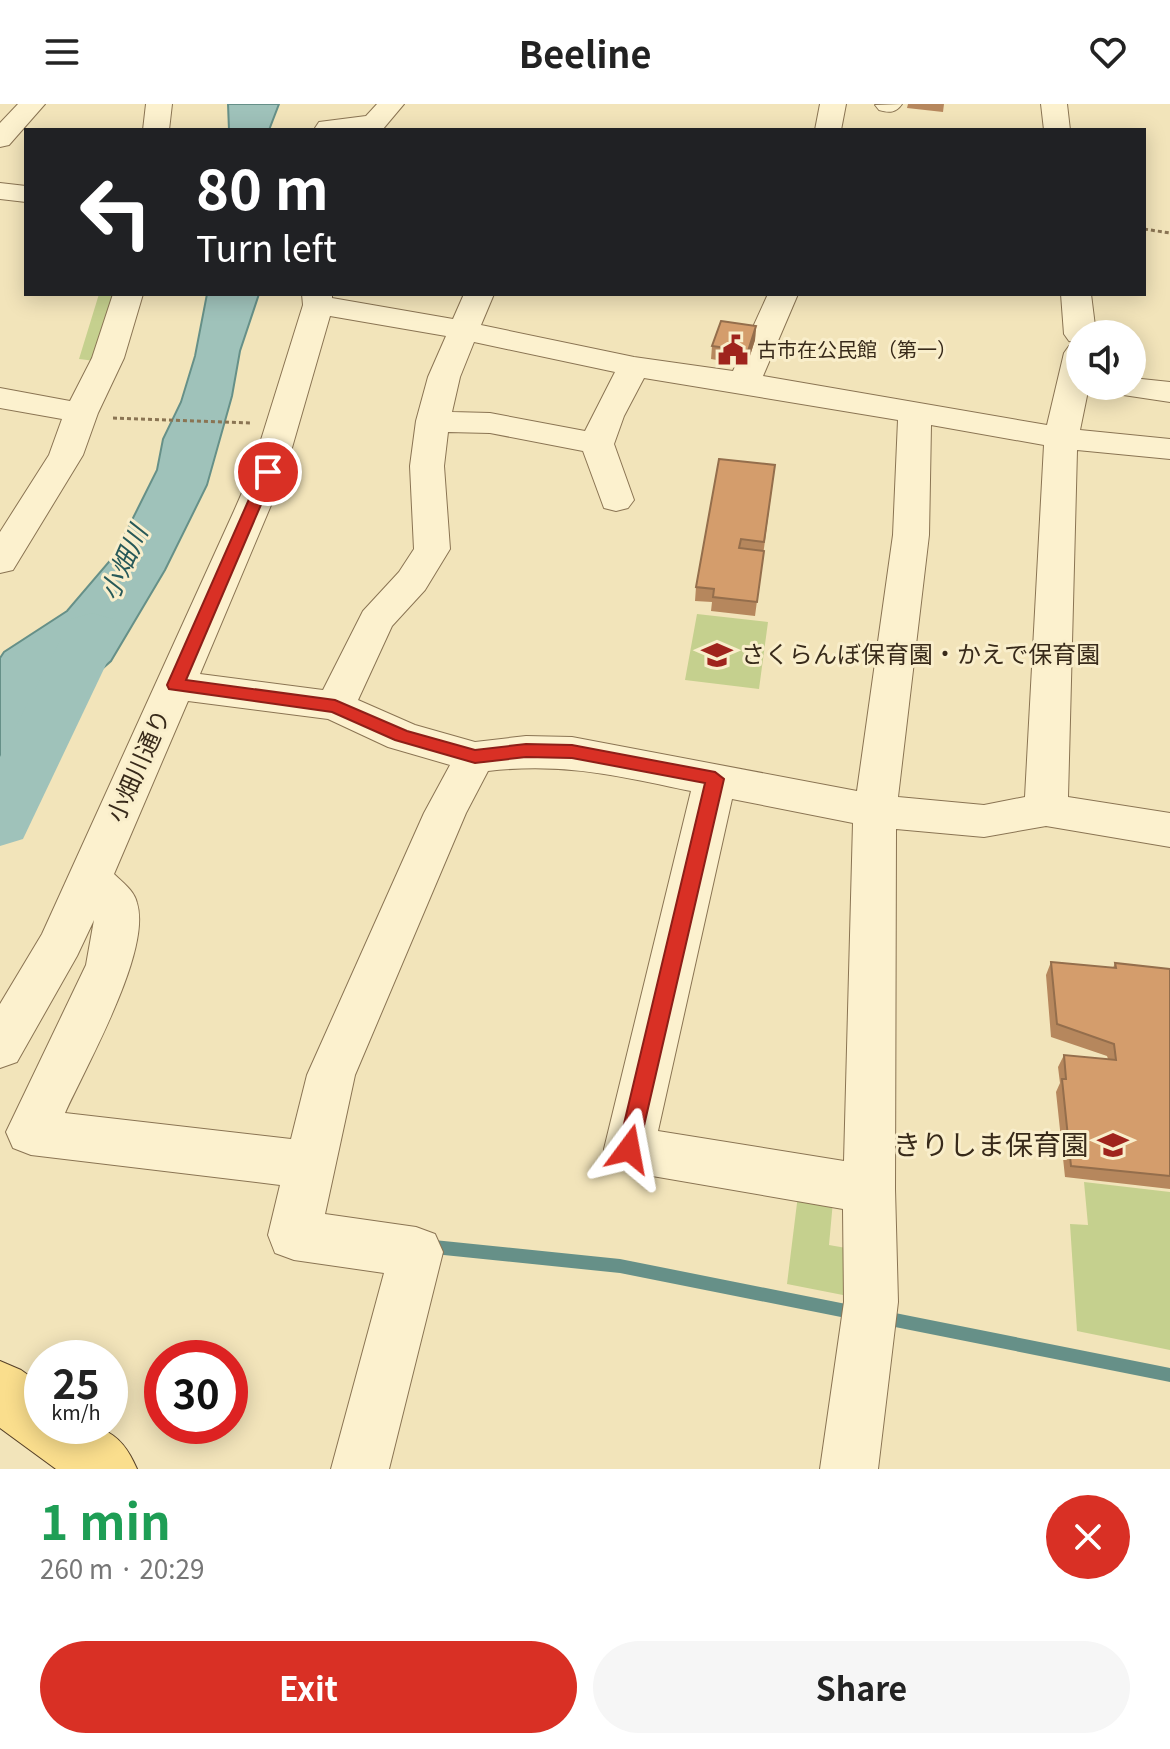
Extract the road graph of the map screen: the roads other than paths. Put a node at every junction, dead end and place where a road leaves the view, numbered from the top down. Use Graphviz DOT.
graph roads {
  1 [pos="32,104"];
  2 [pos="159,104"];
  3 [pos="393,104"];
  4 [pos="833,104"];
  5 [pos="1054,104"];
  6 [pos="326,121"];
  7 [pos="156,128"];
  8 [pos="828,128"];
  9 [pos="1057,128"];
  10 [pos="0,139"];
  11 [pos="0,191"];
  12 [pos="24,194"];
  13 [pos="127,296"];
  14 [pos="478,296"];
  15 [pos="782,296"];
  16 [pos="1076,296"];
  17 [pos="318,300"];
  18 [pos="1079,320"];
  19 [pos="465,331"];
  20 [pos="634,367"];
  21 [pos="744,383"];
  22 [pos="1146,389"];
  23 [pos="1170,392"];
  24 [pos="0,398"];
  25 [pos="1071,400"];
  26 [pos="915,413"];
  27 [pos="93,415"];
  28 [pos="433,421"];
  29 [pos="1061,438"];
  30 [pos="597,444"];
  31 [pos="1170,449"];
  32 [pos="616,500"];
  33 [pos="0,561"];
  34 [pos="175,685"];
  35 [pos="335,706"];
  36 [pos="475,757"];
  37 [pos="715,779"];
  38 [pos="1046,810"];
  39 [pos="875,811"];
  40 [pos="1170,830"];
  41 [pos="88,877"];
  42 [pos="0,1047"];
  43 [pos="310,1165"];
  44 [pos="869,1189"];
  45 [pos="0,1391"];
  46 [pos="24,1409"];
  47 [pos="72,1444"];
  48 [pos="106,1469"];
  49 [pos="360,1469"];
  50 [pos="849,1469"];
  1 -- 10 [label="street"];
  2 -- 7 [label="street"];
  3 -- 6 [label="street"];
  4 -- 8 [label="street"];
  5 -- 9 [label="street"];
  11 -- 12 [label="street"];
  13 -- 27 [label="street"];
  14 -- 19 [label="street"];
  15 -- 21 [label="street"];
  16 -- 18 [label="street"];
  17 -- 19 [label="street"];
  17 -- 34 [label="street, 小畑川通り"];
  19 -- 20 [label="street"];
  19 -- 28 [label="street"];
  20 -- 21 [label="street"];
  20 -- 30 [label="street"];
  21 -- 26 [label="street"];
  22 -- 23 [label="street"];
  24 -- 27 [label="street"];
  25 -- 29 [label="street"];
  26 -- 29 [label="street"];
  26 -- 39 [label="street"];
  27 -- 33 [label="street"];
  28 -- 30 [label="street"];
  28 -- 35 [label="street"];
  29 -- 31 [label="street"];
  29 -- 38 [label="street"];
  30 -- 32 [label="street"];
  34 -- 35 [label="street"];
  34 -- 41 [label="street, 小畑川通り"];
  35 -- 36 [label="street"];
  36 -- 37 [label="street"];
  36 -- 43 [label="street"];
  37 -- 39 [label="street"];
  37 -- 44 [label="street"];
  38 -- 39 [label="street"];
  38 -- 40 [label="street"];
  39 -- 44 [label="street"];
  41 -- 42 [label="street, 小畑川通り"];
  41 -- 43 [label="street"];
  43 -- 49 [label="street"];
  44 -- 50 [label="street"];
  45 -- 46 [label="main road"];
  47 -- 48 [label="main road"];
}
